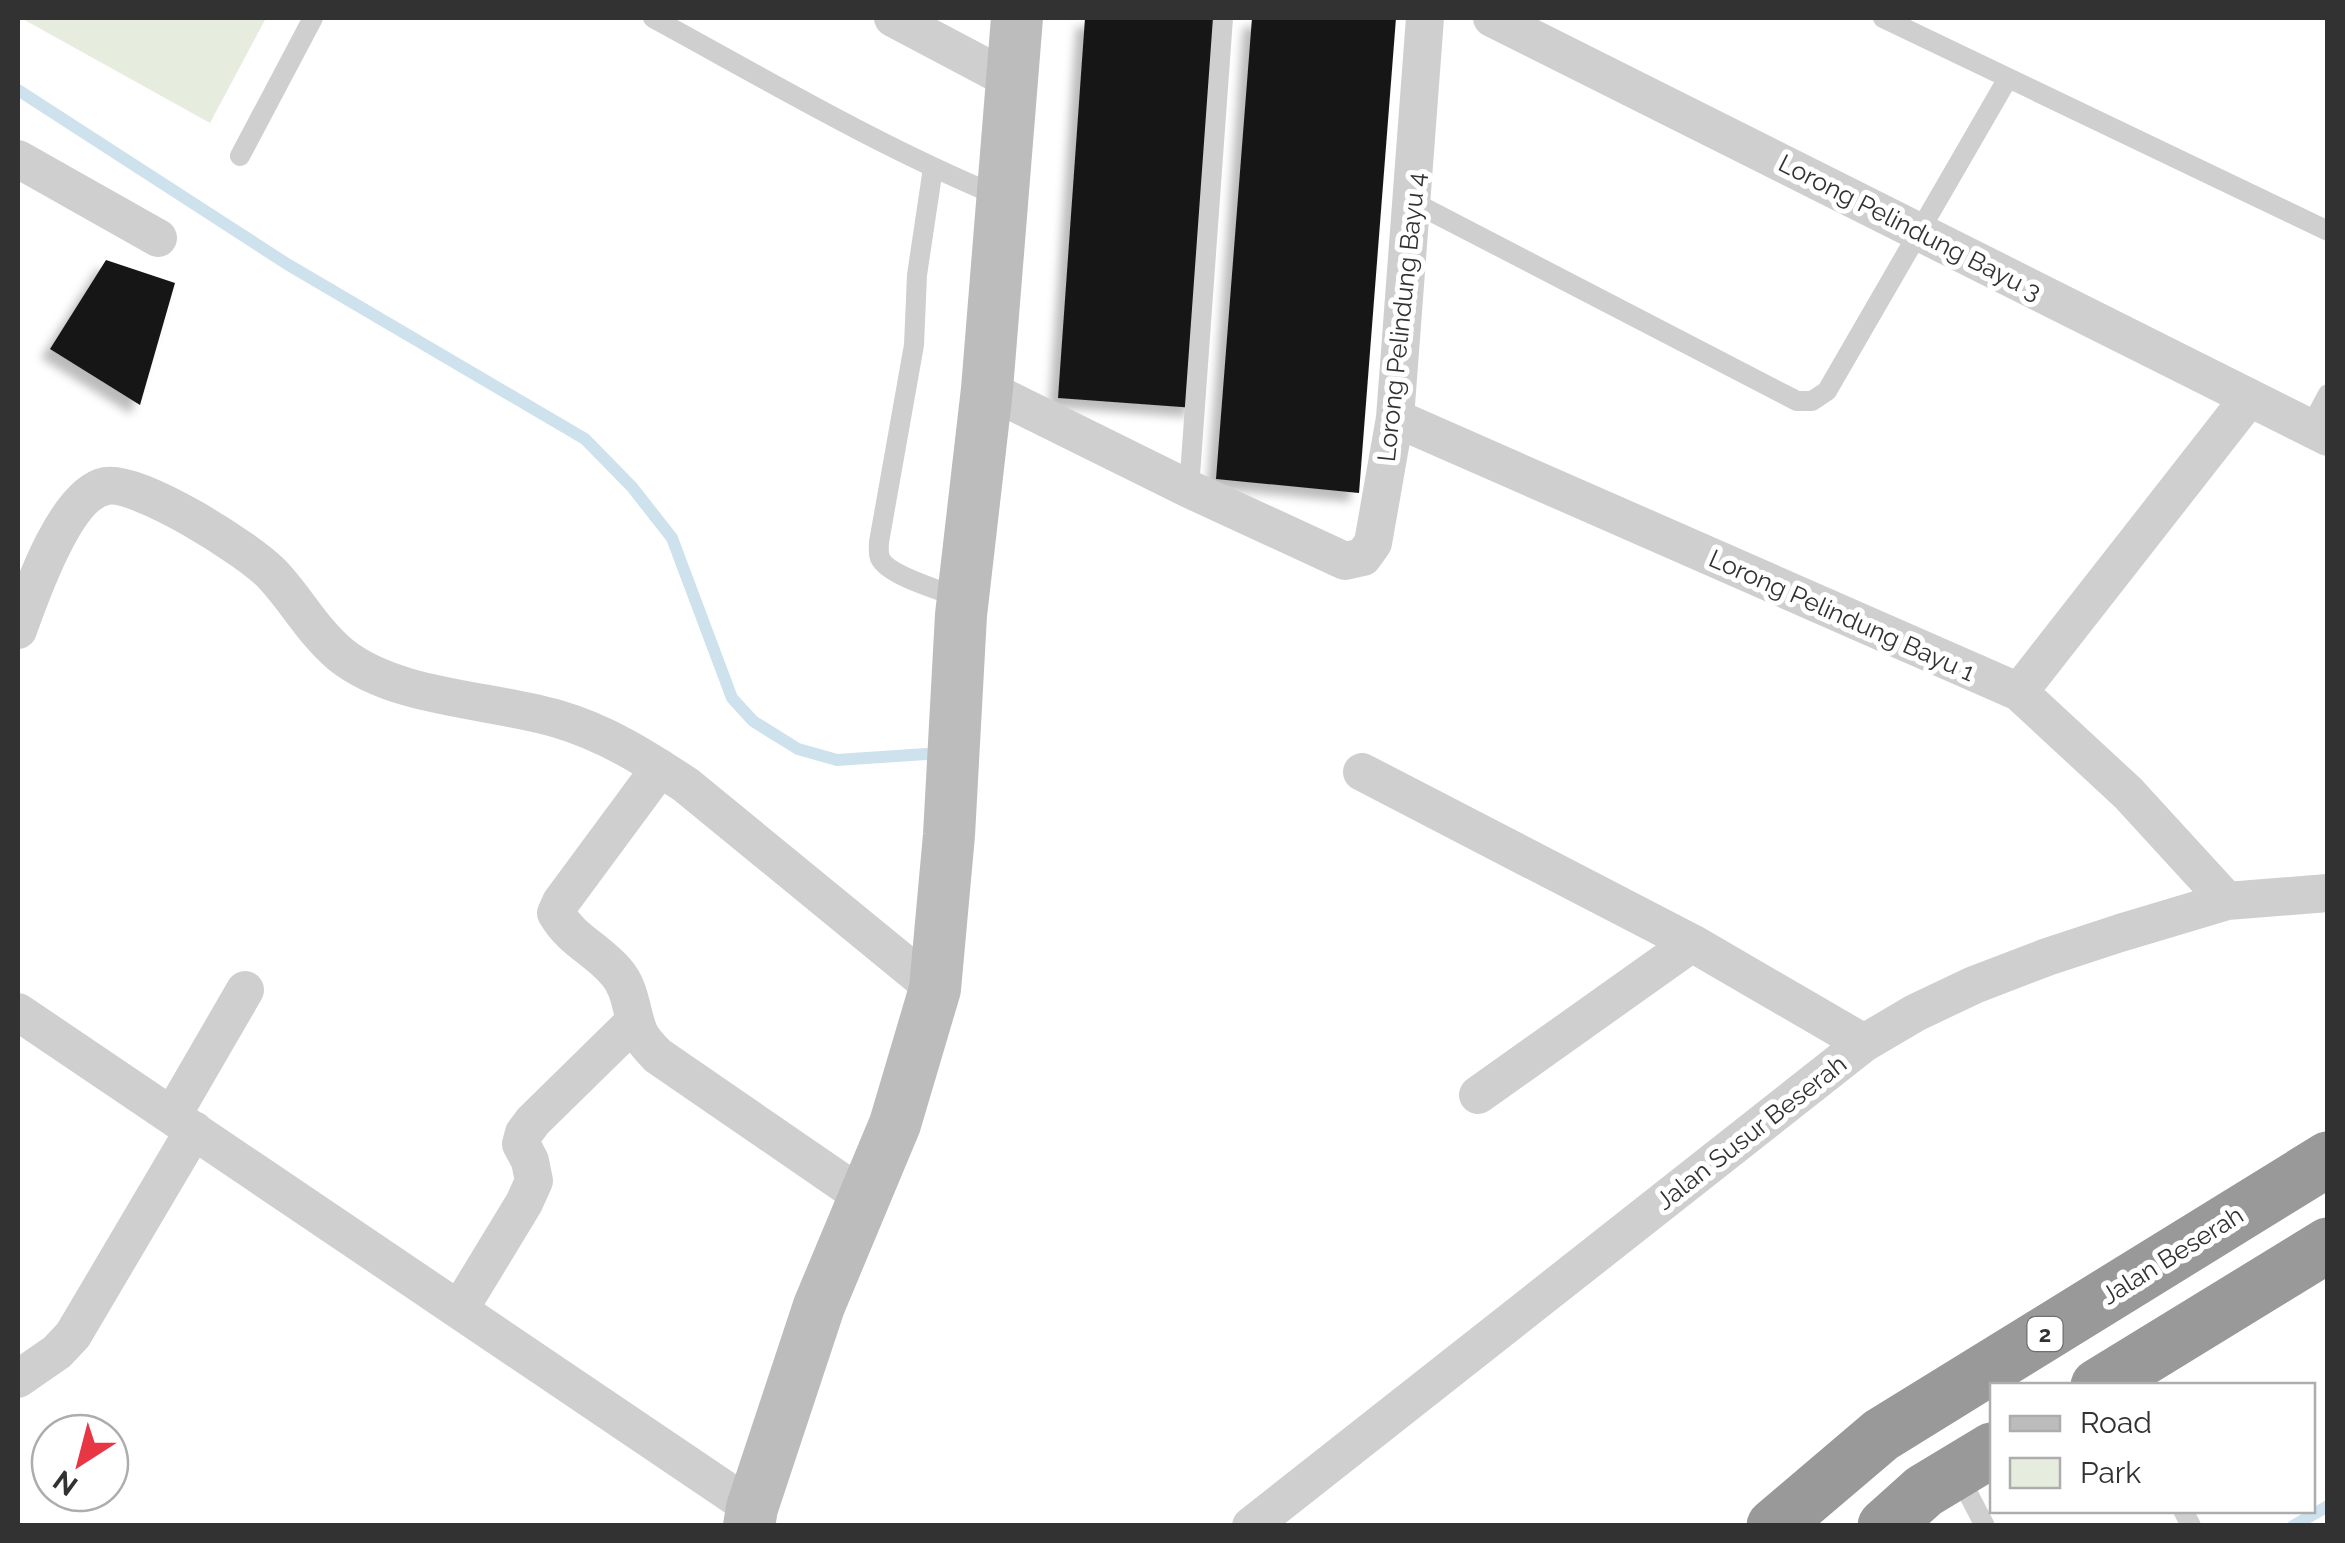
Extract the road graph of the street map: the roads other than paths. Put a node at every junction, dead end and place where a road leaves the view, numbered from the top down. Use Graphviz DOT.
graph roads {
  1 [pos="312,18"];
  2 [pos="653,18"];
  3 [pos="892,18"];
  4 [pos="1017,18"];
  5 [pos="1222,18"];
  6 [pos="1425,18"];
  7 [pos="1492,18"];
  8 [pos="1883,18"];
  9 [pos="2008,78"];
  10 [pos="1012,81"];
  11 [pos="240,156"];
  12 [pos="19,166"];
  13 [pos="934,168"];
  14 [pos="1002,198"];
  15 [pos="1413,202"];
  16 [pos="1920,231"];
  17 [pos="2328,231"];
  18 [pos="158,238"];
  19 [pos="987,389"];
  20 [pos="2328,394"];
  21 [pos="2249,398"];
  22 [pos="1396,418"];
  23 [pos="2319,432"];
  24 [pos="1188,489"];
  25 [pos="963,599"];
  26 [pos="18,630"];
  27 [pos="2019,692"];
  28 [pos="660,768"];
  29 [pos="1362,772"];
  30 [pos="2328,893"];
  31 [pos="2227,901"];
  32 [pos="1692,943"];
  33 [pos="935,989"];
  34 [pos="244,990"];
  35 [pos="18,1012"];
  36 [pos="636,1021"];
  37 [pos="1864,1043"];
  38 [pos="1478,1095"];
  39 [pos="183,1123"];
  40 [pos="2328,1159"];
  41 [pos="863,1197"];
  42 [pos="2328,1246"];
  43 [pos="459,1310"];
  44 [pos="18,1379"];
  45 [pos="2108,1383"];
  46 [pos="1975,1460"];
  47 [pos="750,1517"];
  48 [pos="1251,1526"];
  49 [pos="1774,1526"];
  50 [pos="1886,1526"];
  51 [pos="1985,1526"];
  1 -- 11 [label="lane"];
  2 -- 13 [label="lane"];
  3 -- 10 [label="street"];
  4 -- 10 [label="street"];
  5 -- 24 [label="lane"];
  6 -- 15 [label="street, Lorong Pelindung Bayu 4"];
  7 -- 16 [label="street, Lorong Pelindung Bayu 3"];
  8 -- 9 [label="lane"];
  9 -- 16 [label="lane"];
  9 -- 17 [label="lane"];
  10 -- 14 [label="street"];
  12 -- 18 [label="street"];
  13 -- 14 [label="lane"];
  13 -- 25 [label="lane"];
  14 -- 19 [label="street"];
  15 -- 16 [label="lane"];
  15 -- 22 [label="street, Lorong Pelindung Bayu 4"];
  16 -- 21 [label="street, Lorong Pelindung Bayu 3"];
  19 -- 24 [label="street, Lorong Pelindung Bayu 4"];
  19 -- 25 [label="street"];
  20 -- 23 [label="lane"];
  21 -- 23 [label="street, Lorong Pelindung Bayu 3"];
  21 -- 27 [label="street"];
  22 -- 24 [label="street, Lorong Pelindung Bayu 4"];
  22 -- 27 [label="street, Lorong Pelindung Bayu 1"];
  25 -- 33 [label="street"];
  26 -- 28 [label="street"];
  27 -- 31 [label="street, Lorong Pelindung Bayu 1"];
  28 -- 33 [label="street"];
  28 -- 36 [label="street"];
  29 -- 32 [label="street"];
  30 -- 31 [label="street, Jalan Susur Beserah"];
  31 -- 37 [label="street, Jalan Susur Beserah"];
  32 -- 37 [label="street"];
  32 -- 38 [label="street"];
  33 -- 41 [label="street"];
  34 -- 39 [label="street"];
  35 -- 39 [label="street"];
  36 -- 41 [label="street"];
  36 -- 43 [label="street"];
  37 -- 48 [label="street, Jalan Susur Beserah"];
  39 -- 43 [label="street"];
  39 -- 44 [label="street"];
  40 -- 49 [label="highway, Jalan Beserah / 2"];
  41 -- 47 [label="street"];
  42 -- 45 [label="highway"];
  43 -- 47 [label="street"];
  46 -- 50 [label="highway"];
  46 -- 51 [label="lane"];
}
